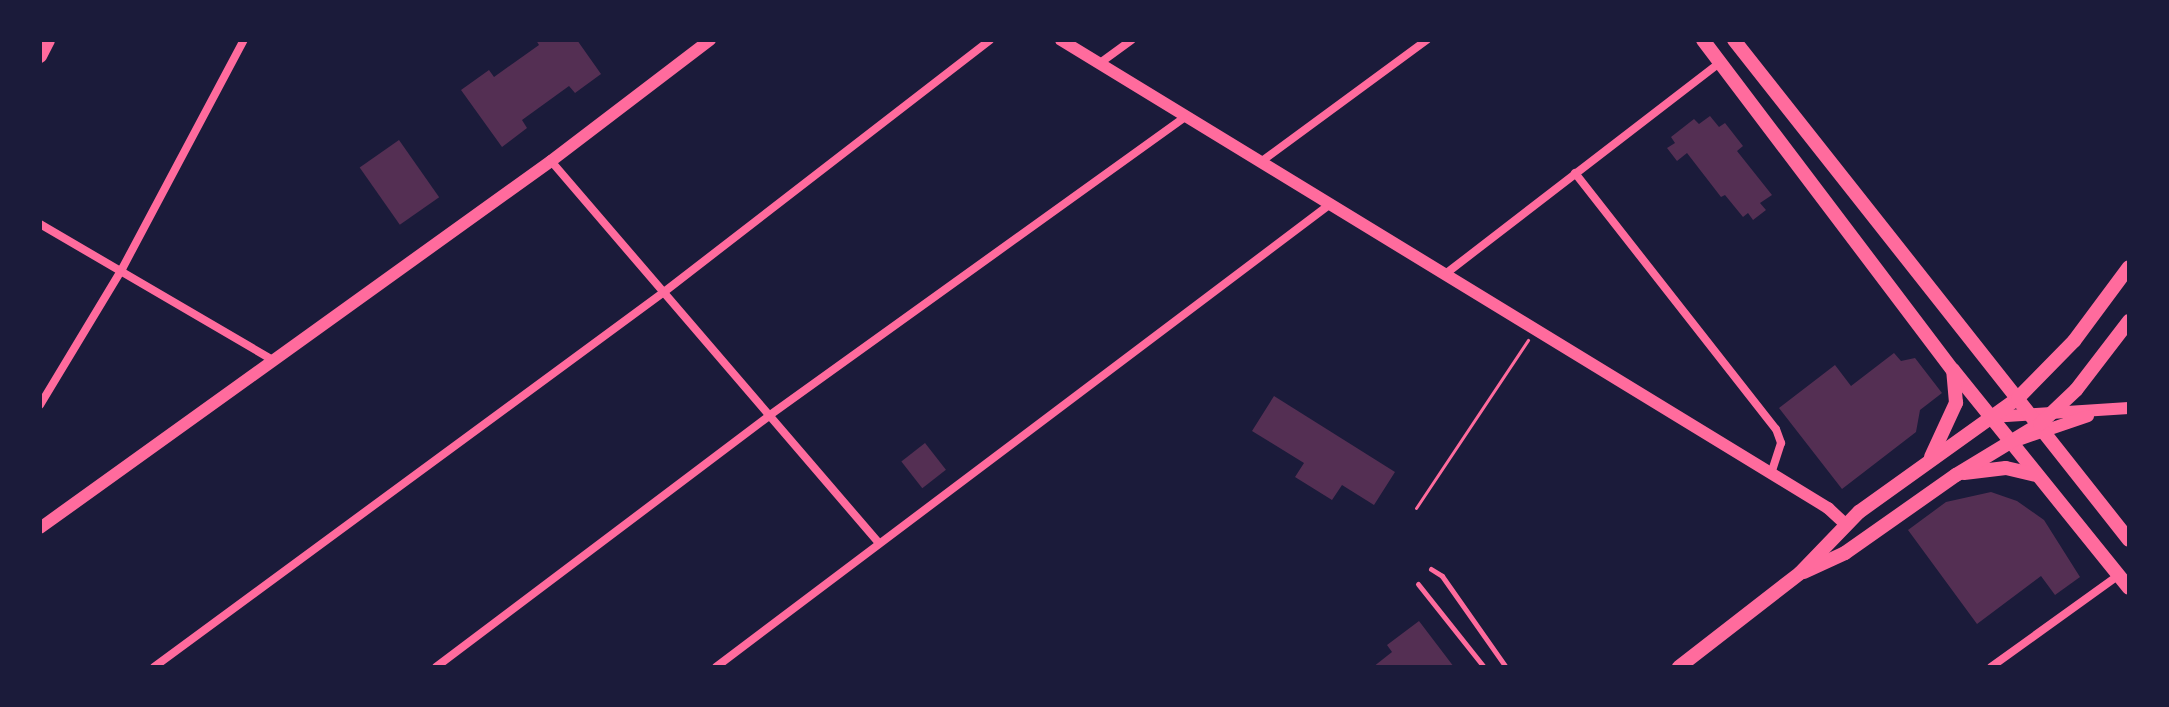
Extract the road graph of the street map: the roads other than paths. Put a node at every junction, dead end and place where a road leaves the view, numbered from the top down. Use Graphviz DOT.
graph roads {
  1 [pos="48,40"];
  2 [pos="244,40"];
  3 [pos="710,40"];
  4 [pos="990,40"];
  5 [pos="1061,40"];
  6 [pos="1132,40"];
  7 [pos="1427,40"];
  8 [pos="1703,40"];
  9 [pos="1734,40"];
  10 [pos="40,56"];
  11 [pos="1721,62"];
  12 [pos="1100,63"];
  13 [pos="1185,117"];
  14 [pos="551,161"];
  15 [pos="1262,161"];
  16 [pos="1575,173"];
  17 [pos="1329,205"];
  18 [pos="40,224"];
  19 [pos="2129,267"];
  20 [pos="122,269"];
  21 [pos="1444,275"];
  22 [pos="664,292"];
  23 [pos="2129,321"];
  24 [pos="273,360"];
  25 [pos="1953,370"];
  26 [pos="2018,398"];
  27 [pos="40,405"];
  28 [pos="2129,408"];
  29 [pos="2094,413"];
  30 [pos="2051,414"];
  31 [pos="770,415"];
  32 [pos="1991,417"];
  33 [pos="2039,424"];
  34 [pos="2011,442"];
  35 [pos="1931,458"];
  36 [pos="1771,473"];
  37 [pos="1956,475"];
  38 [pos="2037,475"];
  39 [pos="1845,524"];
  40 [pos="40,528"];
  41 [pos="2129,540"];
  42 [pos="878,542"];
  43 [pos="1431,569"];
  44 [pos="1800,573"];
  45 [pos="2119,575"];
  46 [pos="1418,584"];
  47 [pos="2129,588"];
  48 [pos="154,667"];
  49 [pos="436,667"];
  50 [pos="716,667"];
  51 [pos="1484,667"];
  52 [pos="1506,667"];
  53 [pos="1679,667"];
  54 [pos="1991,667"];
  1 -- 10 [label="main road"];
  2 -- 20 [label="street"];
  3 -- 14 [label="street"];
  4 -- 22 [label="street"];
  5 -- 12 [label="street"];
  6 -- 12 [label="street"];
  7 -- 15 [label="street"];
  8 -- 11 [label="main road"];
  9 -- 26 [label="main road"];
  11 -- 16 [label="street"];
  11 -- 25 [label="main road"];
  12 -- 13 [label="street"];
  13 -- 15 [label="street"];
  13 -- 31 [label="street"];
  14 -- 22 [label="street"];
  14 -- 24 [label="street"];
  15 -- 17 [label="street"];
  16 -- 21 [label="street"];
  16 -- 36 [label="street"];
  17 -- 21 [label="street"];
  17 -- 42 [label="street"];
  18 -- 20 [label="street"];
  19 -- 26 [label="main road"];
  20 -- 24 [label="street"];
  20 -- 27 [label="street"];
  21 -- 36 [label="street"];
  22 -- 31 [label="street"];
  22 -- 48 [label="street"];
  23 -- 30 [label="main road"];
  24 -- 40 [label="street"];
  25 -- 32 [label="main road"];
  25 -- 35 [label="main road"];
  26 -- 32 [label="main road"];
  26 -- 33 [label="main road"];
  28 -- 29 [label="street"];
  29 -- 30 [label="street"];
  29 -- 33 [label="street"];
  30 -- 33 [label="main road"];
  31 -- 42 [label="street"];
  31 -- 49 [label="street"];
  32 -- 33 [label="street"];
  32 -- 34 [label="main road"];
  32 -- 35 [label="main road"];
  33 -- 34 [label="main road"];
  33 -- 41 [label="main road"];
  34 -- 37 [label="main road"];
  34 -- 38 [label="main road"];
  35 -- 39 [label="main road"];
  36 -- 39 [label="street"];
  37 -- 38 [label="main road"];
  37 -- 44 [label="main road"];
  38 -- 45 [label="main road"];
  39 -- 44 [label="main road"];
  42 -- 50 [label="street"];
  43 -- 52 [label="lane"];
  44 -- 53 [label="main road"];
  45 -- 47 [label="main road"];
  45 -- 54 [label="street"];
  46 -- 51 [label="lane"];
}
